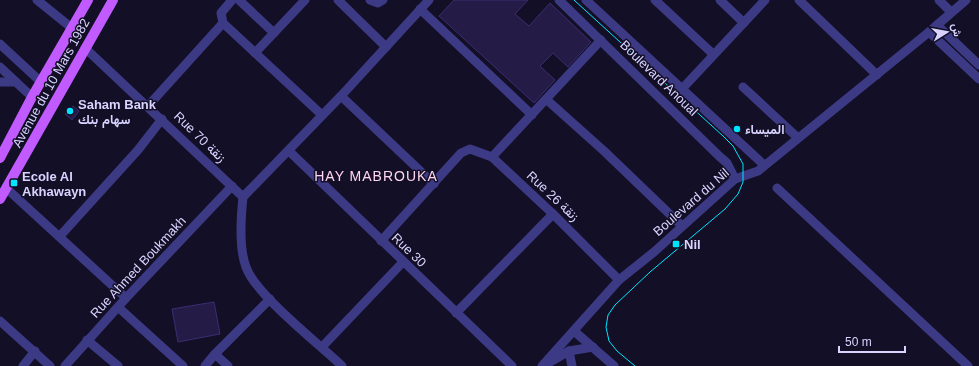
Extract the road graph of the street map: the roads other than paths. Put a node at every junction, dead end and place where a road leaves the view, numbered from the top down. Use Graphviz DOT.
graph roads {
  1 [pos="37,0"];
  2 [pos="88,0"];
  3 [pos="113,0"];
  4 [pos="232,0"];
  5 [pos="238,0"];
  6 [pos="304,0"];
  7 [pos="370,0"];
  8 [pos="383,0"];
  9 [pos="429,0"];
  10 [pos="559,0"];
  11 [pos="586,0"];
  12 [pos="655,0"];
  13 [pos="720,0"];
  14 [pos="765,0"];
  15 [pos="799,0"];
  16 [pos="939,0"];
  17 [pos="966,0"];
  18 [pos="343,2"];
  19 [pos="420,9"];
  20 [pos="951,12"];
  21 [pos="223,23"];
  22 [pos="744,23"];
  23 [pos="937,25"];
  24 [pos="73,29"];
  25 [pos="929,32"];
  26 [pos="274,33"];
  27 [pos="602,40"];
  28 [pos="0,44"];
  29 [pos="386,47"];
  30 [pos="85,48"];
  31 [pos="255,53"];
  32 [pos="713,54"];
  33 [pos="979,65"];
  34 [pos="0,67"];
  35 [pos="877,74"];
  36 [pos="979,79"];
  37 [pos="0,82"];
  38 [pos="16,82"];
  39 [pos="41,82"];
  40 [pos="743,87"];
  41 [pos="681,90"];
  42 [pos="341,96"];
  43 [pos="32,97"];
  44 [pos="547,100"];
  45 [pos="148,106"];
  46 [pos="532,115"];
  47 [pos="322,116"];
  48 [pos="162,119"];
  49 [pos="798,138"];
  50 [pos="289,151"];
  51 [pos="492,157"];
  52 [pos="0,158"];
  53 [pos="764,165"];
  54 [pos="735,179"];
  55 [pos="434,184"];
  56 [pos="232,186"];
  57 [pos="6,188"];
  58 [pos="777,188"];
  59 [pos="243,197"];
  60 [pos="0,199"];
  61 [pos="553,214"];
  62 [pos="681,225"];
  63 [pos="60,236"];
  64 [pos="381,241"];
  65 [pos="403,262"];
  66 [pos="619,280"];
  67 [pos="126,298"];
  68 [pos="270,299"];
  69 [pos="118,307"];
  70 [pos="456,313"];
  71 [pos="0,320"];
  72 [pos="574,331"];
  73 [pos="87,340"];
  74 [pos="322,347"];
  75 [pos="593,347"];
  76 [pos="35,351"];
  77 [pos="570,351"];
  78 [pos="215,354"];
  79 [pos="23,366"];
  80 [pos="50,366"];
  81 [pos="64,366"];
  82 [pos="118,366"];
  83 [pos="183,366"];
  84 [pos="205,366"];
  85 [pos="228,366"];
  86 [pos="342,366"];
  87 [pos="512,366"];
  88 [pos="542,366"];
  89 [pos="572,366"];
  90 [pos="614,366"];
  91 [pos="968,366"];
  1 -- 24 [label="street"];
  2 -- 24 [label="main road, Avenue du 10 Mars 1982"];
  3 -- 30 [label="main road, Avenue du 10 Mars 1982"];
  4 -- 21 [label="street"];
  5 -- 26 [label="street"];
  6 -- 26 [label="street"];
  7 -- 8 [label="street"];
  9 -- 19 [label="street"];
  10 -- 27 [label="street, Boulevard Anoual"];
  11 -- 41 [label="street, Boulevard Anoual"];
  12 -- 32 [label="street"];
  13 -- 22 [label="street"];
  14 -- 22 [label="street"];
  15 -- 35 [label="street"];
  16 -- 20 [label="street"];
  17 -- 20 [label="street, Boulevard du Nil"];
  18 -- 29 [label="street"];
  19 -- 29 [label="street"];
  19 -- 46 [label="street"];
  20 -- 23 [label="street, Boulevard du Nil"];
  21 -- 31 [label="street"];
  21 -- 45 [label="street"];
  22 -- 32 [label="street"];
  23 -- 25 [label="street, Boulevard du Nil"];
  23 -- 33 [label="street"];
  24 -- 39 [label="main road, Avenue du 10 Mars 1982"];
  25 -- 35 [label="street, Boulevard du Nil"];
  25 -- 36 [label="street"];
  26 -- 31 [label="street"];
  27 -- 44 [label="street"];
  27 -- 54 [label="street, Boulevard Anoual"];
  28 -- 39 [label="street"];
  29 -- 42 [label="street"];
  30 -- 45 [label="street, Rue 70 زنقة"];
  30 -- 57 [label="main road, Avenue du 10 Mars 1982"];
  31 -- 47 [label="street"];
  32 -- 41 [label="street"];
  34 -- 38 [label="street"];
  35 -- 49 [label="street, Boulevard du Nil"];
  37 -- 38 [label="street"];
  38 -- 43 [label="street"];
  39 -- 43 [label="main road, Avenue du 10 Mars 1982"];
  40 -- 49 [label="street"];
  41 -- 53 [label="street, Boulevard Anoual"];
  42 -- 47 [label="street"];
  42 -- 55 [label="street"];
  43 -- 52 [label="main road, Avenue du 10 Mars 1982"];
  44 -- 46 [label="street"];
  44 -- 62 [label="street"];
  45 -- 48 [label="street, Rue 70 زنقة"];
  46 -- 51 [label="street"];
  47 -- 50 [label="street"];
  48 -- 56 [label="street, Rue 70 زنقة"];
  48 -- 63 [label="street"];
  49 -- 53 [label="street, Boulevard du Nil"];
  50 -- 59 [label="street"];
  50 -- 64 [label="street, Rue 30"];
  51 -- 55 [label="street, Rue 26 زنقة"];
  51 -- 61 [label="street, Rue 26 زنقة"];
  53 -- 54 [label="street, Boulevard du Nil"];
  54 -- 62 [label="street, Boulevard du Nil"];
  55 -- 64 [label="street"];
  56 -- 59 [label="street, Rue 70 زنقة"];
  56 -- 67 [label="street, Rue Ahmed Boukmakh"];
  57 -- 60 [label="main road, Avenue du 10 Mars 1982"];
  57 -- 63 [label="street"];
  58 -- 91 [label="street"];
  59 -- 68 [label="street"];
  61 -- 66 [label="street, Rue 26 زنقة"];
  61 -- 70 [label="street"];
  62 -- 66 [label="street, Boulevard du Nil"];
  63 -- 67 [label="street"];
  64 -- 65 [label="street, Rue 30"];
  65 -- 70 [label="street, Rue 30"];
  65 -- 74 [label="street"];
  66 -- 72 [label="street, Boulevard du Nil"];
  67 -- 69 [label="street, Rue Ahmed Boukmakh"];
  68 -- 74 [label="street"];
  68 -- 78 [label="street"];
  69 -- 73 [label="street, Rue Ahmed Boukmakh"];
  69 -- 83 [label="street"];
  70 -- 87 [label="street, Rue 30"];
  71 -- 76 [label="street"];
  72 -- 75 [label="street"];
  72 -- 88 [label="street, Boulevard du Nil"];
  73 -- 81 [label="street, Rue Ahmed Boukmakh"];
  73 -- 82 [label="street"];
  74 -- 86 [label="street"];
  75 -- 77 [label="street"];
  75 -- 90 [label="street"];
  76 -- 79 [label="street"];
  76 -- 80 [label="street"];
  77 -- 88 [label="street"];
  77 -- 89 [label="street"];
  78 -- 84 [label="street"];
  78 -- 85 [label="street"];
}
